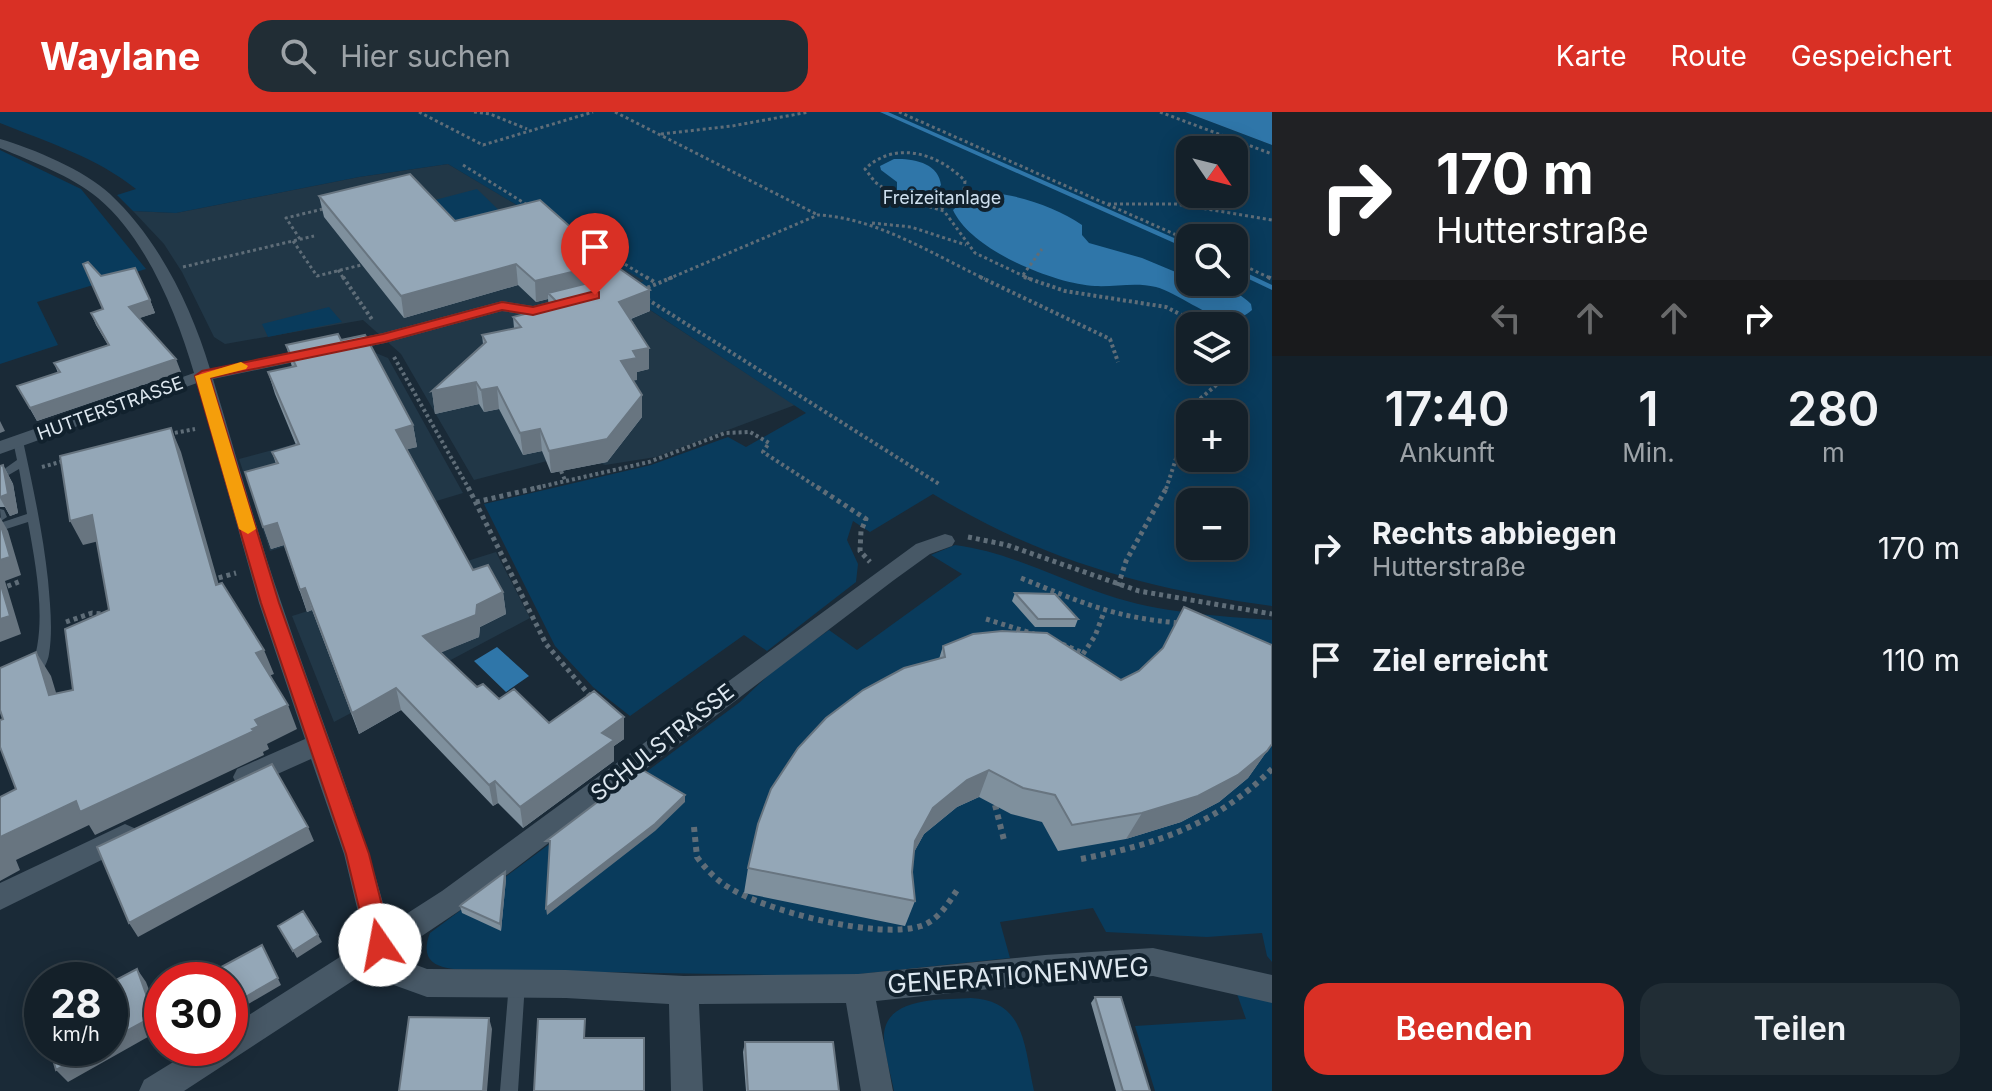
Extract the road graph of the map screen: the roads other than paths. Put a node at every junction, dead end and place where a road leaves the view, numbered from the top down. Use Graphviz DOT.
graph roads {
  1 [pos="0,143"];
  2 [pos="595,295"];
  3 [pos="202,376"];
  4 [pos="18,441"];
  5 [pos="0,448"];
  6 [pos="23,461"];
  7 [pos="0,477"];
  8 [pos="33,516"];
  9 [pos="0,519"];
  10 [pos="945,541"];
  11 [pos="29,678"];
  12 [pos="321,743"];
  13 [pos="227,786"];
  14 [pos="142,828"];
  15 [pos="0,897"];
  16 [pos="380,945"];
  17 [pos="517,983"];
  18 [pos="858,988"];
  19 [pos="1272,989"];
  20 [pos="684,990"];
  21 [pos="248,1034"];
  22 [pos="196,1066"];
  23 [pos="155,1091"];
  24 [pos="509,1091"];
  25 [pos="687,1091"];
  26 [pos="877,1091"];
  1 -- 3 [label="street"];
  2 -- 3 [label="street, HUTTERSTRASSE"];
  3 -- 4 [label="street, HUTTERSTRASSE"];
  3 -- 12 [label="street"];
  4 -- 5 [label="street, HUTTERSTRASSE"];
  4 -- 6 [label="lane"];
  6 -- 7 [label="lane"];
  6 -- 8 [label="lane"];
  8 -- 9 [label="lane"];
  8 -- 11 [label="lane"];
  10 -- 16 [label="street, SCHULSTRASSE"];
  12 -- 13 [label="street"];
  12 -- 16 [label="street"];
  14 -- 15 [label="street"];
  16 -- 17 [label="street, GENERATIONENWEG"];
  16 -- 21 [label="street, SCHULSTRASSE"];
  17 -- 20 [label="street, GENERATIONENWEG"];
  17 -- 24 [label="lane"];
  18 -- 19 [label="street, GENERATIONENWEG"];
  18 -- 20 [label="street, GENERATIONENWEG"];
  18 -- 26 [label="street, GENERATIONENWEG"];
  20 -- 25 [label="street"];
  22 -- 23 [label="street"];
}
